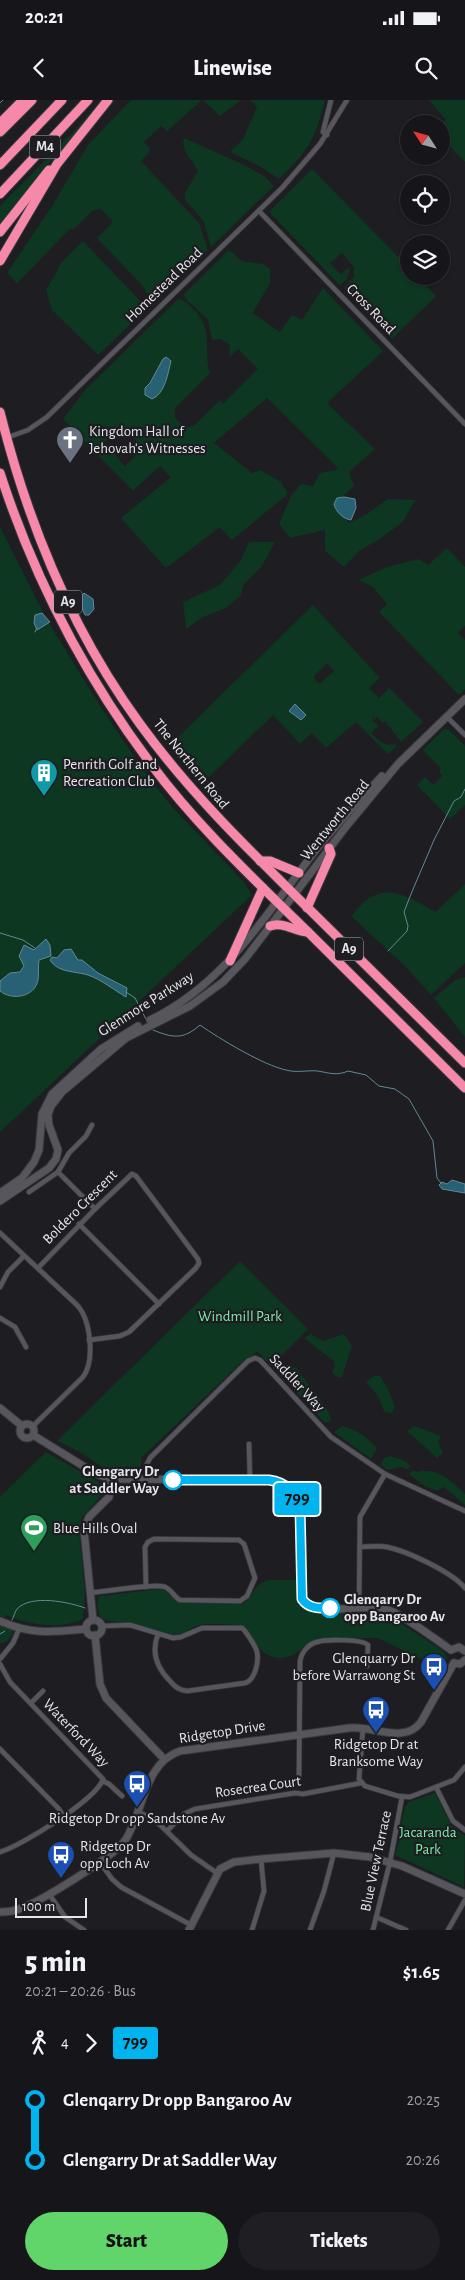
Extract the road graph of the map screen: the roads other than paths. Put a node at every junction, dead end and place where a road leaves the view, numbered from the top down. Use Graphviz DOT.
graph roads {
  1 [pos="23,100"];
  2 [pos="32,100"];
  3 [pos="62,100"];
  4 [pos="88,100"];
  5 [pos="108,100"];
  6 [pos="331,100"];
  7 [pos="348,100"];
  8 [pos="0,123"];
  9 [pos="0,132"];
  10 [pos="327,134"];
  11 [pos="57,164"];
  12 [pos="0,166"];
  13 [pos="0,194"];
  14 [pos="258,211"];
  15 [pos="0,232"];
  16 [pos="0,261"];
  17 [pos="0,412"];
  18 [pos="465,424"];
  19 [pos="6,438"];
  20 [pos="0,473"];
  21 [pos="2,484"];
  22 [pos="465,699"];
  23 [pos="446,716"];
  24 [pos="465,735"];
  25 [pos="398,764"];
  26 [pos="330,848"];
  27 [pos="260,860"];
  28 [pos="299,873"];
  29 [pos="263,888"];
  30 [pos="290,892"];
  31 [pos="280,905"];
  32 [pos="307,908"];
  33 [pos="270,926"];
  34 [pos="308,932"];
  35 [pos="230,961"];
  36 [pos="156,1020"];
  37 [pos="142,1027"];
  38 [pos="465,1063"];
  39 [pos="465,1088"];
  40 [pos="92,1125"];
  41 [pos="58,1172"];
  42 [pos="5,1192"];
  43 [pos="29,1192"];
  44 [pos="0,1202"];
  45 [pos="95,1209"];
  46 [pos="79,1224"];
  47 [pos="0,1233"];
  48 [pos="24,1256"];
  49 [pos="38,1268"];
  50 [pos="0,1287"];
  51 [pos="159,1304"];
  52 [pos="0,1318"];
  53 [pos="89,1340"];
  54 [pos="26,1347"];
  55 [pos="0,1408"];
  56 [pos="22,1426"];
  57 [pos="32,1426"];
  58 [pos="33,1435"];
  59 [pos="249,1444"];
  60 [pos="385,1474"];
  61 [pos="112,1479"];
  62 [pos="146,1480"];
  63 [pos="250,1480"];
  64 [pos="465,1511"];
  65 [pos="360,1547"];
  66 [pos="146,1587"];
  67 [pos="465,1588"];
  68 [pos="90,1593"];
  69 [pos="359,1608"];
  70 [pos="93,1620"];
  71 [pos="0,1621"];
  72 [pos="102,1626"];
  73 [pos="19,1629"];
  74 [pos="86,1629"];
  75 [pos="158,1634"];
  76 [pos="95,1636"];
  77 [pos="464,1648"];
  78 [pos="451,1650"];
  79 [pos="0,1657"];
  80 [pos="465,1660"];
  81 [pos="454,1663"];
  82 [pos="0,1664"];
  83 [pos="366,1666"];
  84 [pos="43,1691"];
  85 [pos="30,1703"];
  86 [pos="363,1728"];
  87 [pos="300,1734"];
  88 [pos="0,1749"];
  89 [pos="164,1759"];
  90 [pos="465,1767"];
  91 [pos="300,1778"];
  92 [pos="103,1781"];
  93 [pos="361,1783"];
  94 [pos="436,1787"];
  95 [pos="122,1796"];
  96 [pos="402,1797"];
  97 [pos="138,1812"];
  98 [pos="64,1816"];
  99 [pos="465,1830"];
  100 [pos="167,1831"];
  101 [pos="0,1851"];
  102 [pos="334,1853"];
  103 [pos="261,1859"];
  104 [pos="100,1862"];
  105 [pos="390,1862"];
  106 [pos="217,1873"];
  107 [pos="49,1893"];
  108 [pos="465,1894"];
  109 [pos="465,1900"];
  110 [pos="0,1912"];
  111 [pos="376,1917"];
  112 [pos="190,1928"];
  113 [pos="84,1930"];
  114 [pos="252,1930"];
  115 [pos="310,1930"];
  116 [pos="373,1930"];
  117 [pos="406,1930"];
  118 [pos="448,1930"];
  1 -- 8 [label="highway"];
  2 -- 9 [label="highway"];
  3 -- 12 [label="highway, M4"];
  4 -- 13 [label="highway, M4"];
  5 -- 11 [label="highway"];
  6 -- 10 [label="street"];
  7 -- 10 [label="street, Homestead Road"];
  10 -- 14 [label="street, Homestead Road"];
  11 -- 15 [label="highway"];
  11 -- 16 [label="highway"];
  14 -- 18 [label="street, Cross Road"];
  14 -- 19 [label="street, Homestead Road"];
  17 -- 19 [label="highway, The Northern Road / A9"];
  19 -- 27 [label="highway, The Northern Road / A9"];
  20 -- 21 [label="highway, The Northern Road / A9"];
  21 -- 29 [label="highway, The Northern Road / A9"];
  22 -- 23 [label="street, Wentworth Road"];
  23 -- 24 [label="street"];
  23 -- 25 [label="street, Wentworth Road"];
  25 -- 26 [label="street, Wentworth Road"];
  25 -- 28 [label="street, Wentworth Road"];
  26 -- 30 [label="street, Wentworth Road"];
  26 -- 32 [label="highway"];
  27 -- 28 [label="highway"];
  27 -- 30 [label="highway, The Northern Road / A9"];
  28 -- 30 [label="street, Wentworth Road"];
  29 -- 31 [label="highway, The Northern Road / A9"];
  29 -- 35 [label="highway"];
  30 -- 31 [label="street, Glenmore Parkway"];
  30 -- 32 [label="highway, The Northern Road / A9"];
  31 -- 33 [label="street, Glenmore Parkway"];
  31 -- 34 [label="highway, The Northern Road / A9"];
  31 -- 35 [label="street, Glenmore Parkway"];
  32 -- 38 [label="highway, The Northern Road / A9"];
  33 -- 34 [label="highway"];
  33 -- 36 [label="street, Glenmore Parkway"];
  34 -- 39 [label="highway, The Northern Road / A9"];
  35 -- 36 [label="street, Glenmore Parkway"];
  36 -- 37 [label="street, Glenmore Parkway"];
  37 -- 42 [label="street, Glenmore Parkway"];
  37 -- 42 [label="street, Glenmore Parkway"];
  40 -- 41 [label="street"];
  41 -- 43 [label="street"];
  41 -- 45 [label="street"];
  42 -- 44 [label="street, Glenmore Parkway"];
  45 -- 46 [label="street, Boldero Crescent"];
  45 -- 51 [label="street, Boldero Crescent"];
  46 -- 49 [label="street, Boldero Crescent"];
  46 -- 51 [label="street"];
  47 -- 48 [label="street"];
  48 -- 49 [label="street"];
  48 -- 50 [label="street"];
  49 -- 53 [label="street"];
  51 -- 53 [label="street, Boldero Crescent"];
  52 -- 54 [label="street"];
  53 -- 57 [label="street"];
  55 -- 56 [label="street"];
  56 -- 57 [label="street"];
  56 -- 58 [label="street"];
  57 -- 58 [label="street"];
  58 -- 61 [label="street"];
  59 -- 63 [label="street"];
  60 -- 62 [label="street, Saddler Way"];
  60 -- 64 [label="street, Saddler Way"];
  60 -- 65 [label="street"];
  61 -- 62 [label="street"];
  61 -- 68 [label="street"];
  62 -- 63 [label="street"];
  63 -- 69 [label="street"];
  65 -- 67 [label="street"];
  65 -- 69 [label="street"];
  66 -- 66 [label="street"];
  66 -- 68 [label="street"];
  68 -- 70 [label="street"];
  69 -- 78 [label="street"];
  70 -- 72 [label="street"];
  70 -- 74 [label="street"];
  71 -- 73 [label="street"];
  72 -- 75 [label="street"];
  72 -- 76 [label="street"];
  73 -- 74 [label="street"];
  73 -- 79 [label="street"];
  74 -- 76 [label="street"];
  75 -- 75 [label="street"];
  76 -- 89 [label="street"];
  77 -- 78 [label="street"];
  78 -- 81 [label="street"];
  80 -- 81 [label="street"];
  81 -- 86 [label="street, Ridgetop Drive"];
  82 -- 85 [label="street, Waterford Way"];
  83 -- 87 [label="street"];
  84 -- 85 [label="street, Waterford Way"];
  85 -- 92 [label="street, Waterford Way"];
  86 -- 87 [label="street, Ridgetop Drive"];
  86 -- 93 [label="street"];
  87 -- 89 [label="street, Ridgetop Drive"];
  87 -- 91 [label="street"];
  88 -- 98 [label="street"];
  89 -- 97 [label="street, Ridgetop Drive"];
  90 -- 94 [label="street"];
  92 -- 95 [label="street, Waterford Way"];
  92 -- 98 [label="street, Waterford Way"];
  93 -- 96 [label="street"];
  93 -- 100 [label="street, Rosecrea Court"];
  94 -- 96 [label="street"];
  94 -- 99 [label="street"];
  96 -- 105 [label="street, Blue View Terrace"];
  97 -- 100 [label="street"];
  97 -- 104 [label="street, Ridgetop Drive"];
  98 -- 101 [label="street, Waterford Way"];
  100 -- 106 [label="street"];
  102 -- 103 [label="street"];
  102 -- 105 [label="street"];
  102 -- 115 [label="street"];
  103 -- 106 [label="street"];
  103 -- 114 [label="street"];
  104 -- 107 [label="street, Ridgetop Drive"];
  104 -- 112 [label="street"];
  105 -- 108 [label="street"];
  105 -- 111 [label="street, Blue View Terrace"];
  106 -- 112 [label="street"];
  107 -- 110 [label="street, Ridgetop Drive"];
  107 -- 113 [label="street"];
  109 -- 118 [label="street"];
  111 -- 116 [label="street, Blue View Terrace"];
  111 -- 117 [label="street"];
}
